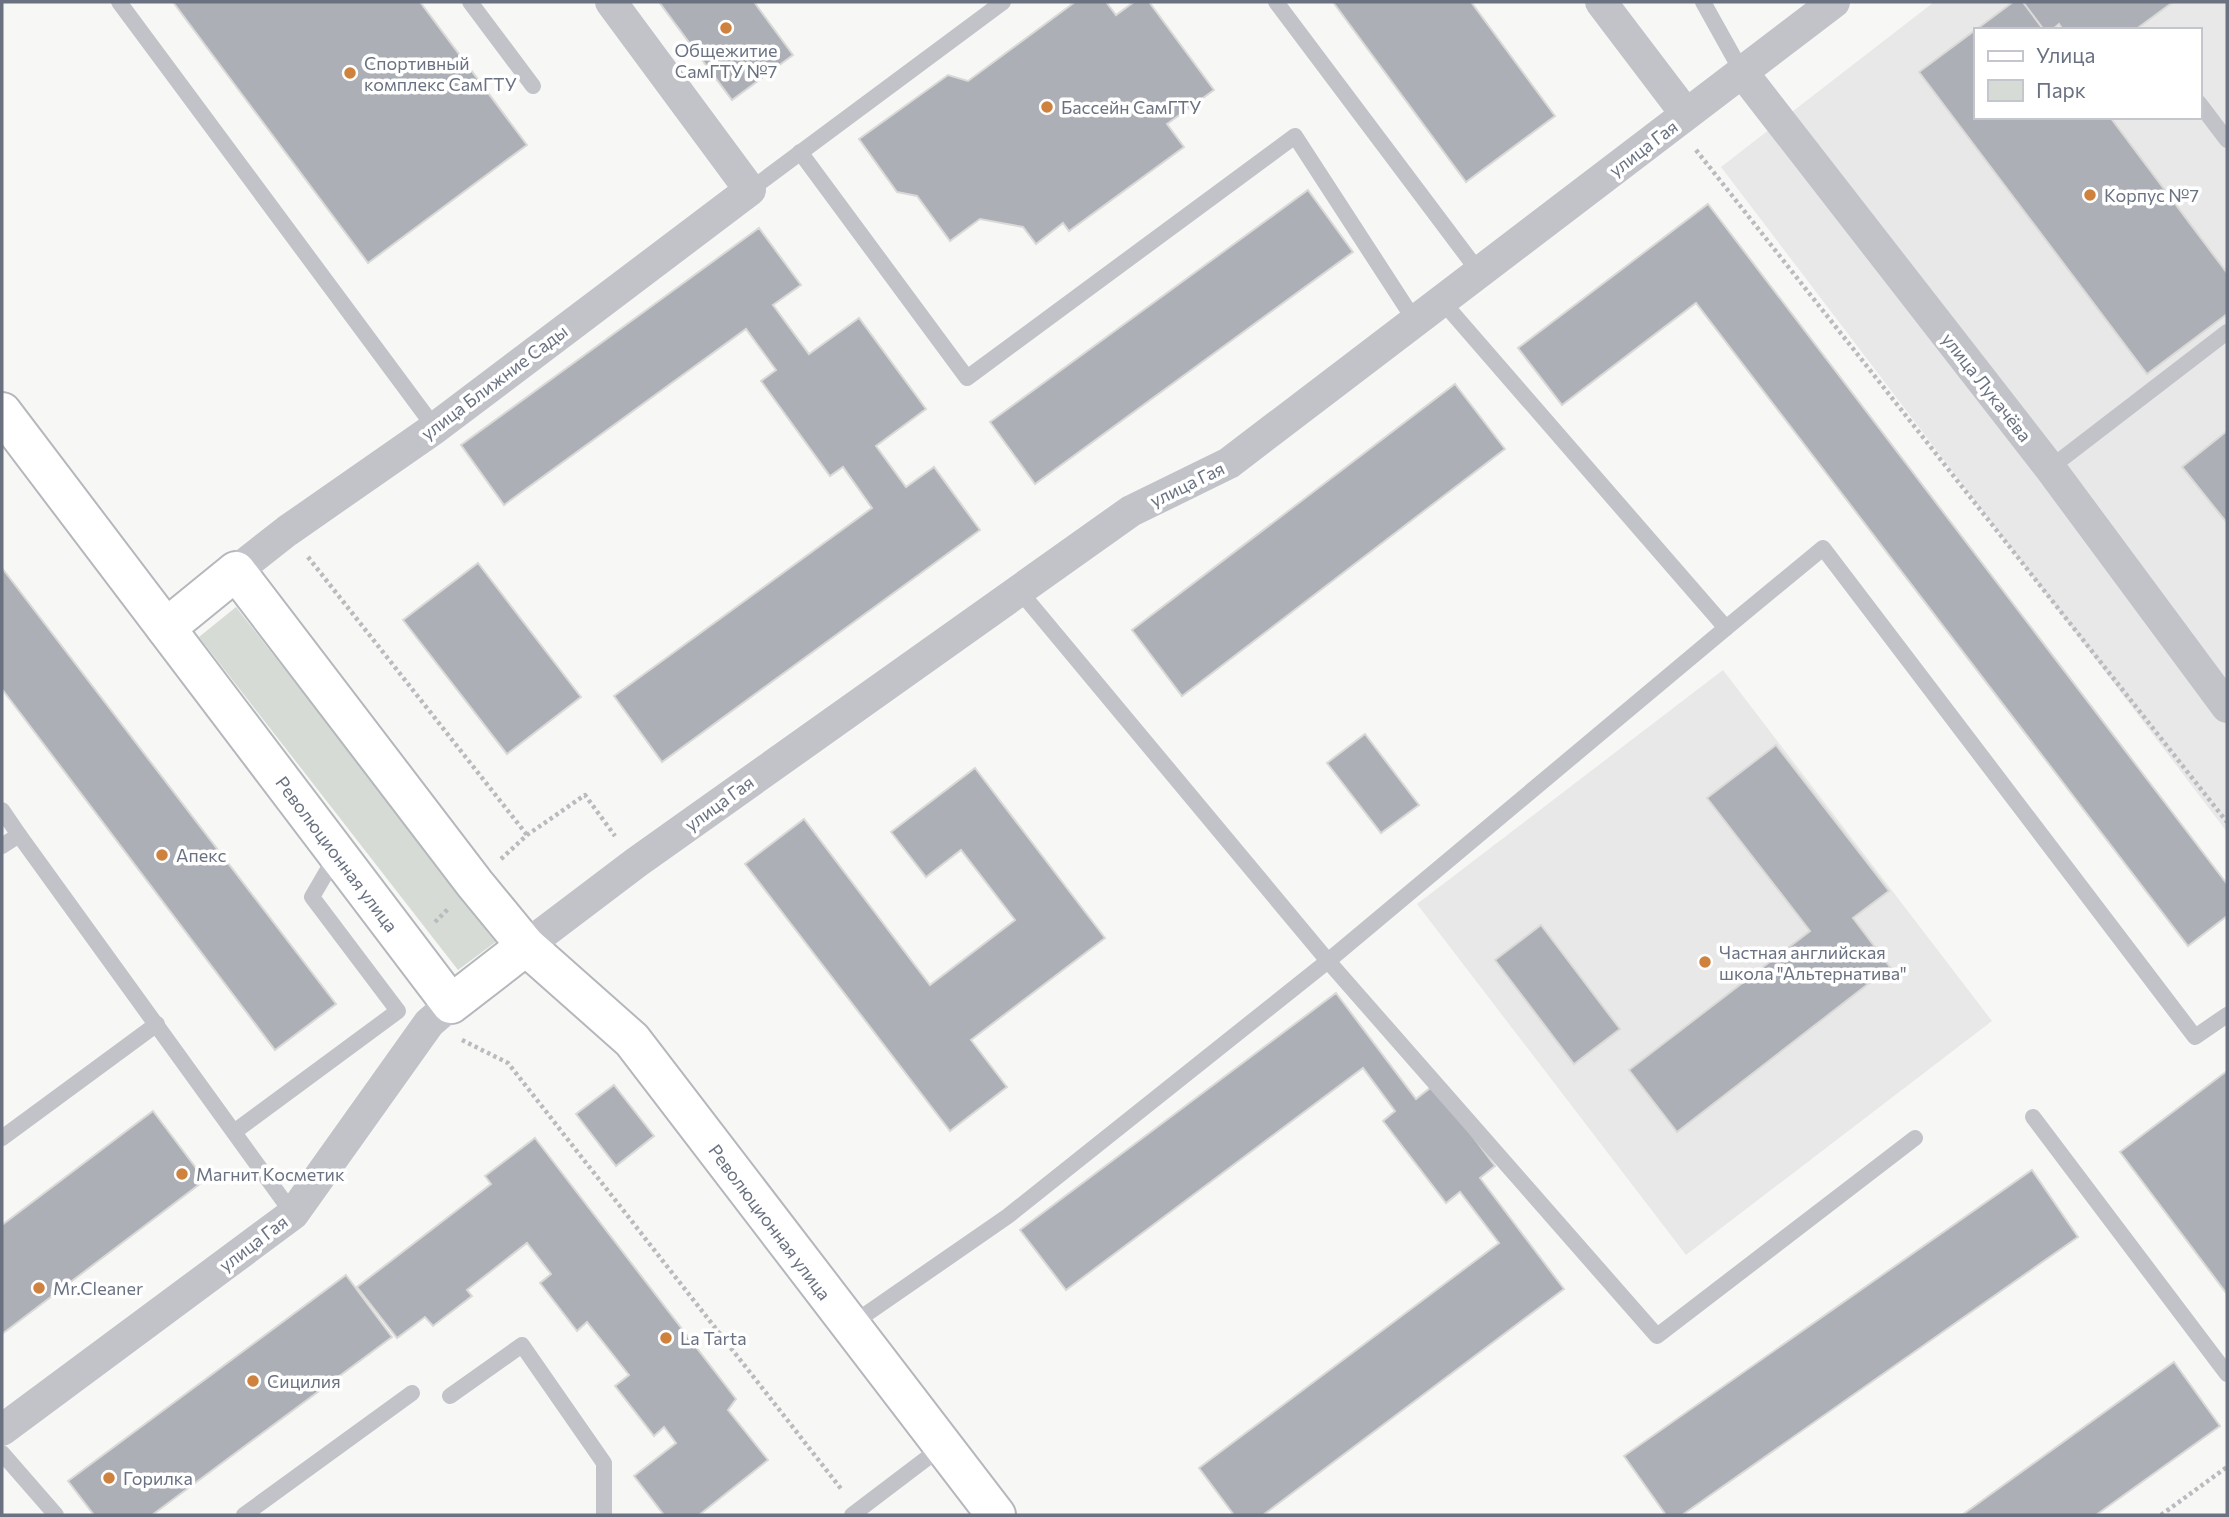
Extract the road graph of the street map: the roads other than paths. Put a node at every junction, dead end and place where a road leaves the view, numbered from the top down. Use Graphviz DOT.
graph roads {
  1 [pos="119,2"];
  2 [pos="470,2"];
  3 [pos="611,2"];
  4 [pos="1003,2"];
  5 [pos="1276,2"];
  6 [pos="1601,2"];
  7 [pos="1703,2"];
  8 [pos="1834,2"];
  9 [pos="1742,72"];
  10 [pos="533,86"];
  11 [pos="2201,106"];
  12 [pos="1680,119"];
  13 [pos="2227,140"];
  14 [pos="800,152"];
  15 [pos="750,190"];
  16 [pos="1479,272"];
  17 [pos="1443,301"];
  18 [pos="1415,321"];
  19 [pos="2227,332"];
  20 [pos="2,412"];
  21 [pos="435,428"];
  22 [pos="2050,468"];
  23 [pos="236,571"];
  24 [pos="1018,589"];
  25 [pos="166,628"];
  26 [pos="1726,628"];
  27 [pos="2227,707"];
  28 [pos="2,810"];
  29 [pos="19,835"];
  30 [pos="2,846"];
  31 [pos="337,854"];
  32 [pos="526,946"];
  33 [pos="1328,961"];
  34 [pos="451,1004"];
  35 [pos="2227,1015"];
  36 [pos="157,1024"];
  37 [pos="2033,1118"];
  38 [pos="234,1132"];
  39 [pos="2,1138"];
  40 [pos="1915,1138"];
  41 [pos="293,1214"];
  42 [pos="849,1326"];
  43 [pos="2227,1374"];
  44 [pos="412,1393"];
  45 [pos="450,1396"];
  46 [pos="2,1430"];
  47 [pos="943,1446"];
  48 [pos="2,1453"];
  49 [pos="56,1515"];
  50 [pos="244,1515"];
  51 [pos="604,1515"];
  52 [pos="852,1515"];
  53 [pos="996,1515"];
  1 -- 21 [label="lane"];
  2 -- 10 [label="lane"];
  3 -- 15 [label="street"];
  4 -- 14 [label="lane"];
  5 -- 16 [label="lane"];
  6 -- 12 [label="street"];
  7 -- 9 [label="lane"];
  8 -- 9 [label="street, улица Гая"];
  9 -- 12 [label="street, улица Гая"];
  9 -- 22 [label="street, улица Лукачёва"];
  11 -- 13 [label="lane"];
  12 -- 16 [label="street, улица Гая"];
  14 -- 15 [label="lane"];
  14 -- 18 [label="lane"];
  15 -- 21 [label="street, улица Ближние Сады"];
  16 -- 17 [label="street, улица Гая"];
  17 -- 18 [label="street, улица Гая"];
  17 -- 26 [label="lane"];
  18 -- 24 [label="street, улица Гая"];
  19 -- 22 [label="lane"];
  20 -- 25 [label="main road, Революционная улица"];
  21 -- 23 [label="street, улица Ближние Сады"];
  22 -- 27 [label="street, улица Лукачёва"];
  23 -- 25 [label="main road"];
  23 -- 32 [label="main road, Революционная улица"];
  24 -- 32 [label="street, улица Гая"];
  24 -- 33 [label="lane"];
  25 -- 31 [label="main road, Революционная улица"];
  26 -- 33 [label="lane"];
  26 -- 35 [label="lane"];
  28 -- 29 [label="lane"];
  29 -- 30 [label="lane"];
  29 -- 36 [label="lane"];
  31 -- 34 [label="main road, Революционная улица"];
  31 -- 38 [label="lane"];
  32 -- 34 [label="main road"];
  32 -- 42 [label="main road, Революционная улица"];
  33 -- 40 [label="lane"];
  33 -- 42 [label="lane"];
  34 -- 41 [label="street, улица Гая"];
  36 -- 38 [label="lane"];
  36 -- 39 [label="lane"];
  37 -- 43 [label="lane"];
  38 -- 41 [label="lane"];
  41 -- 46 [label="street, улица Гая"];
  42 -- 47 [label="main road, Революционная улица"];
  44 -- 50 [label="lane"];
  45 -- 51 [label="lane"];
  47 -- 52 [label="lane"];
  47 -- 53 [label="main road, Революционная улица"];
  48 -- 49 [label="lane"];
}
